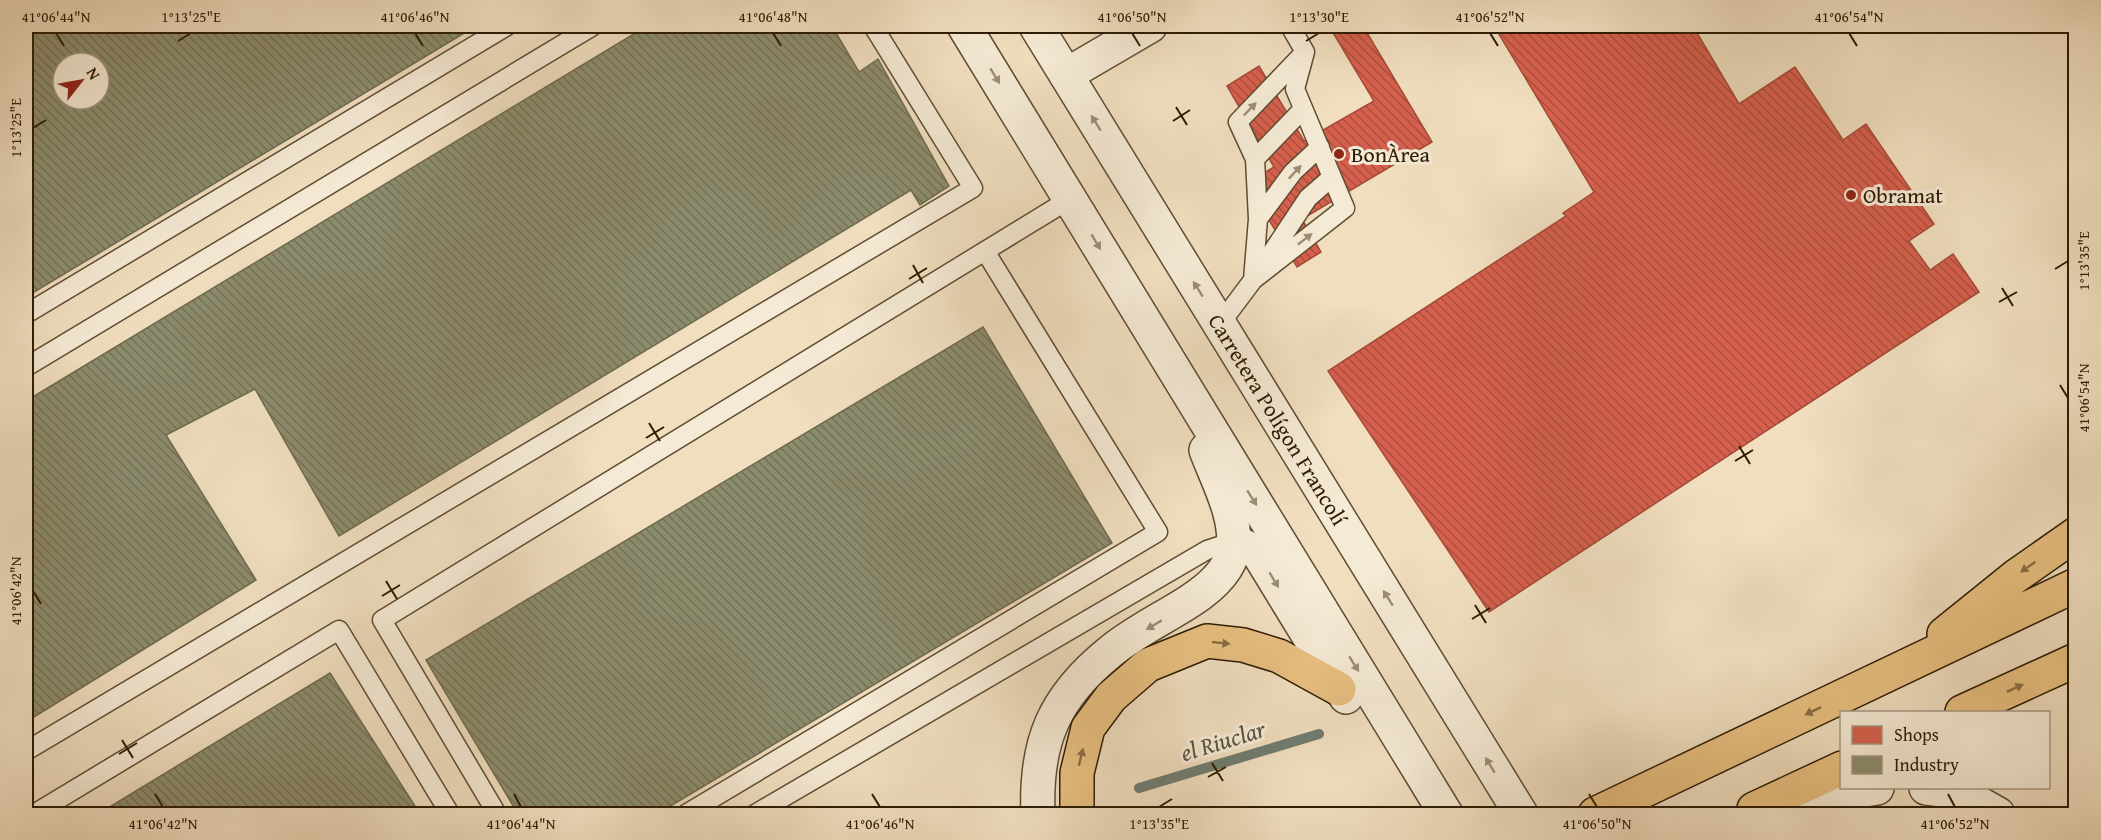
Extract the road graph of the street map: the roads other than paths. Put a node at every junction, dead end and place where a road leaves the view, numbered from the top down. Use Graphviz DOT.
graph roads {
  1 [pos="507,26"];
  2 [pos="593,26"];
  3 [pos="873,26"];
  4 [pos="964,26"];
  5 [pos="1036,26"];
  6 [pos="1150,26"];
  7 [pos="1290,26"];
  8 [pos="1305,52"];
  9 [pos="1066,75"];
  10 [pos="1303,109"];
  11 [pos="1320,147"];
  12 [pos="1255,159"];
  13 [pos="1332,177"];
  14 [pos="1070,199"];
  15 [pos="1258,219"];
  16 [pos="985,251"];
  17 [pos="1253,280"];
  18 [pos="26,314"];
  19 [pos="1220,324"];
  20 [pos="26,367"];
  21 [pos="1184,386"];
  22 [pos="2076,534"];
  23 [pos="1234,541"];
  24 [pos="2076,585"];
  25 [pos="2076,660"];
  26 [pos="1904,667"];
  27 [pos="1339,689"];
  28 [pos="1964,711"];
  29 [pos="26,751"];
  30 [pos="1840,769"];
  31 [pos="1872,789"];
  32 [pos="1934,789"];
  33 [pos="1439,803"];
  34 [pos="1603,811"];
  35 [pos="1747,812"];
  36 [pos="34,814"];
  37 [pos="450,814"];
  38 [pos="497,814"];
  39 [pos="686,814"];
  40 [pos="755,814"];
  41 [pos="1038,814"];
  42 [pos="1077,814"];
  43 [pos="1521,814"];
  44 [pos="1998,814"];
  1 -- 18 [label="lane"];
  2 -- 20 [label="lane"];
  3 -- 29 [label="lane"];
  4 -- 14 [label="street, one-way"];
  5 -- 9 [label="street, Carretera Polígon Francolí"];
  6 -- 9 [label="street"];
  7 -- 8 [label="lane"];
  8 -- 10 [label="lane"];
  12 -- 8 [label="lane, one-way"];
  19 -- 9 [label="street, Carretera Polígon Francolí, one-way"];
  10 -- 11 [label="lane"];
  10 -- 12 [label="lane"];
  11 -- 13 [label="lane"];
  15 -- 11 [label="lane, one-way"];
  12 -- 15 [label="lane"];
  13 -- 17 [label="lane"];
  17 -- 13 [label="lane, one-way"];
  14 -- 16 [label="lane"];
  14 -- 21 [label="street, one-way"];
  15 -- 17 [label="lane"];
  16 -- 38 [label="lane"];
  16 -- 39 [label="lane"];
  17 -- 19 [label="lane"];
  43 -- 19 [label="street, Carretera Polígon Francolí, one-way"];
  21 -- 23 [label="street"];
  21 -- 33 [label="street, one-way"];
  22 -- 26 [label="highway, one-way"];
  23 -- 27 [label="street, one-way"];
  23 -- 40 [label="lane"];
  23 -- 41 [label="street, one-way"];
  24 -- 26 [label="highway"];
  28 -- 25 [label="highway, one-way"];
  26 -- 34 [label="highway, one-way"];
  27 -- 33 [label="street"];
  42 -- 27 [label="highway, one-way"];
  30 -- 35 [label="highway"];
  31 -- 35 [label="street"];
  32 -- 44 [label="street"];
  36 -- 37 [label="lane"];
}
